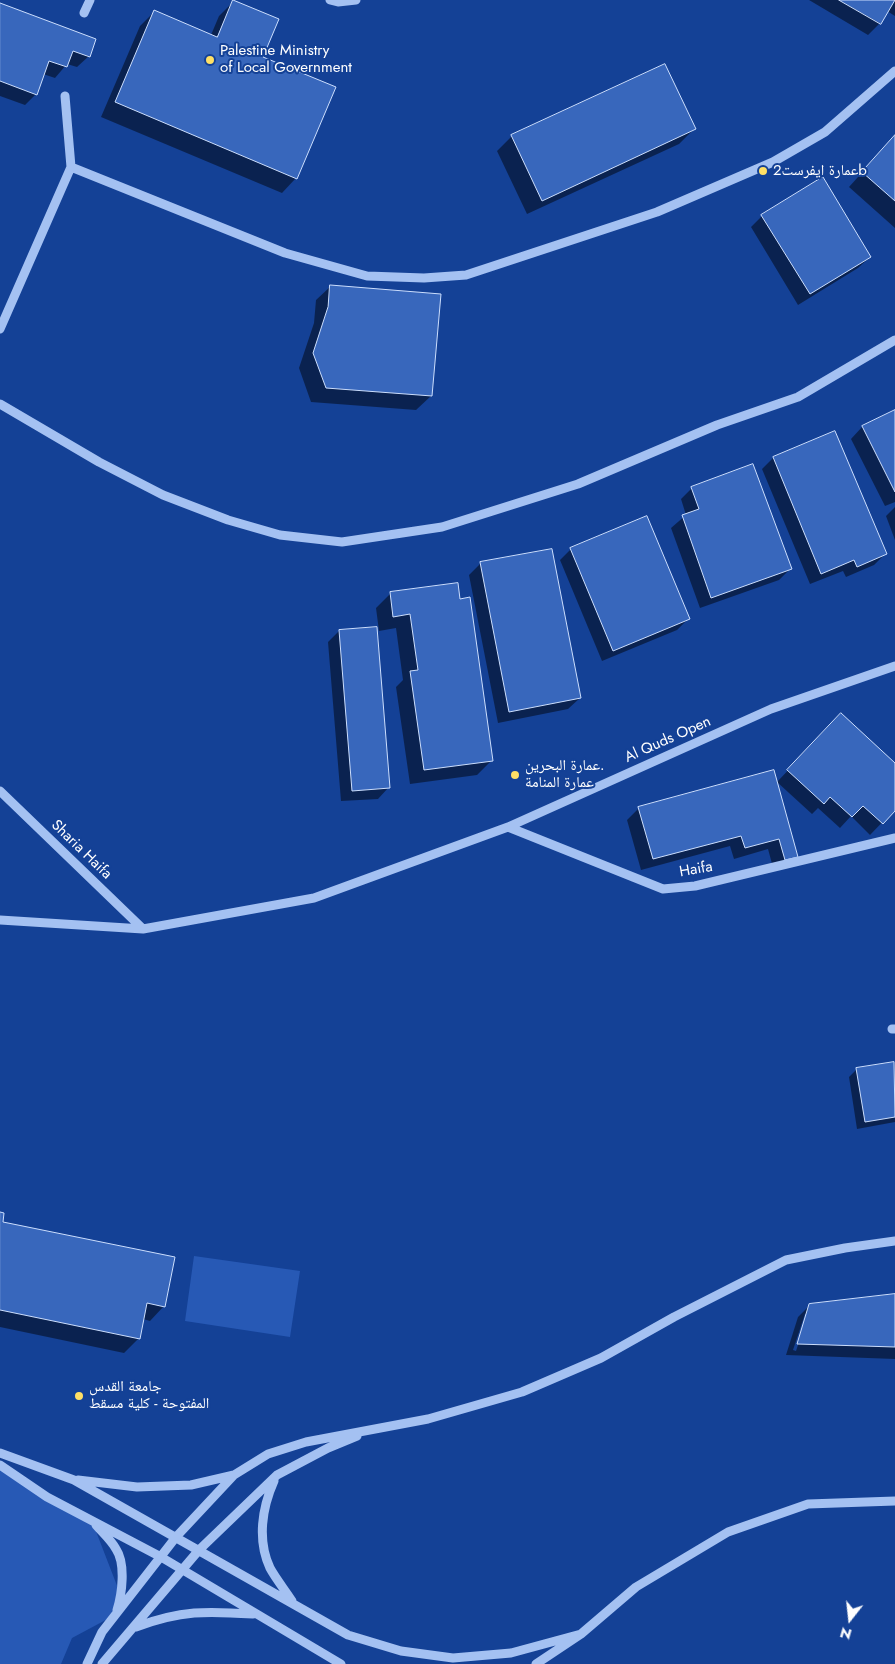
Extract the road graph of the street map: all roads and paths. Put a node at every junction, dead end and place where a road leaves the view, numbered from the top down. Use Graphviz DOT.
graph roads {
  1 [pos="90,0"];
  2 [pos="330,0"];
  3 [pos="356,0"];
  4 [pos="84,13"];
  5 [pos="895,70"];
  6 [pos="65,96"];
  7 [pos="71,167"];
  8 [pos="0,329"];
  9 [pos="895,340"];
  10 [pos="0,404"];
  11 [pos="895,666"];
  12 [pos="0,791"];
  13 [pos="508,827"];
  14 [pos="895,838"];
  15 [pos="0,920"];
  16 [pos="143,930"];
  17 [pos="895,1242"];
  18 [pos="375,1429"];
  19 [pos="0,1453"];
  20 [pos="0,1465"];
  21 [pos="234,1475"];
  22 [pos="277,1475"];
  23 [pos="74,1480"];
  24 [pos="895,1500"];
  25 [pos="92,1521"];
  26 [pos="176,1537"];
  27 [pos="199,1550"];
  28 [pos="161,1557"];
  29 [pos="182,1570"];
  30 [pos="293,1603"];
  31 [pos="257,1614"];
  32 [pos="115,1615"];
  33 [pos="134,1628"];
  34 [pos="581,1634"];
  35 [pos="87,1664"];
  36 [pos="102,1664"];
  37 [pos="340,1664"];
  38 [pos="536,1664"];
  1 -- 4 [label="street"];
  2 -- 3 [label="street"];
  5 -- 7 [label="street"];
  6 -- 7 [label="street"];
  7 -- 8 [label="street"];
  9 -- 10 [label="street"];
  11 -- 13 [label="street, Al Quds Open"];
  12 -- 16 [label="street, Sharia Haifa"];
  13 -- 14 [label="street, Haifa"];
  13 -- 16 [label="street, Al Quds Open"];
  15 -- 16 [label="street"];
  17 -- 18 [label="street"];
  18 -- 21 [label="street"];
  18 -- 22 [label="street"];
  19 -- 23 [label="street"];
  20 -- 25 [label="street"];
  21 -- 23 [label="street"];
  21 -- 26 [label="street"];
  22 -- 27 [label="street"];
  22 -- 30 [label="street"];
  23 -- 26 [label="street"];
  24 -- 34 [label="street"];
  25 -- 28 [label="street"];
  25 -- 32 [label="street"];
  26 -- 27 [label="street"];
  26 -- 28 [label="street"];
  27 -- 29 [label="street"];
  27 -- 30 [label="street"];
  28 -- 29 [label="street"];
  28 -- 32 [label="street"];
  29 -- 31 [label="street"];
  29 -- 33 [label="street"];
  30 -- 34 [label="street"];
  31 -- 33 [label="street"];
  31 -- 37 [label="street"];
  32 -- 35 [label="street"];
  33 -- 36 [label="street"];
  34 -- 38 [label="street"];
}
